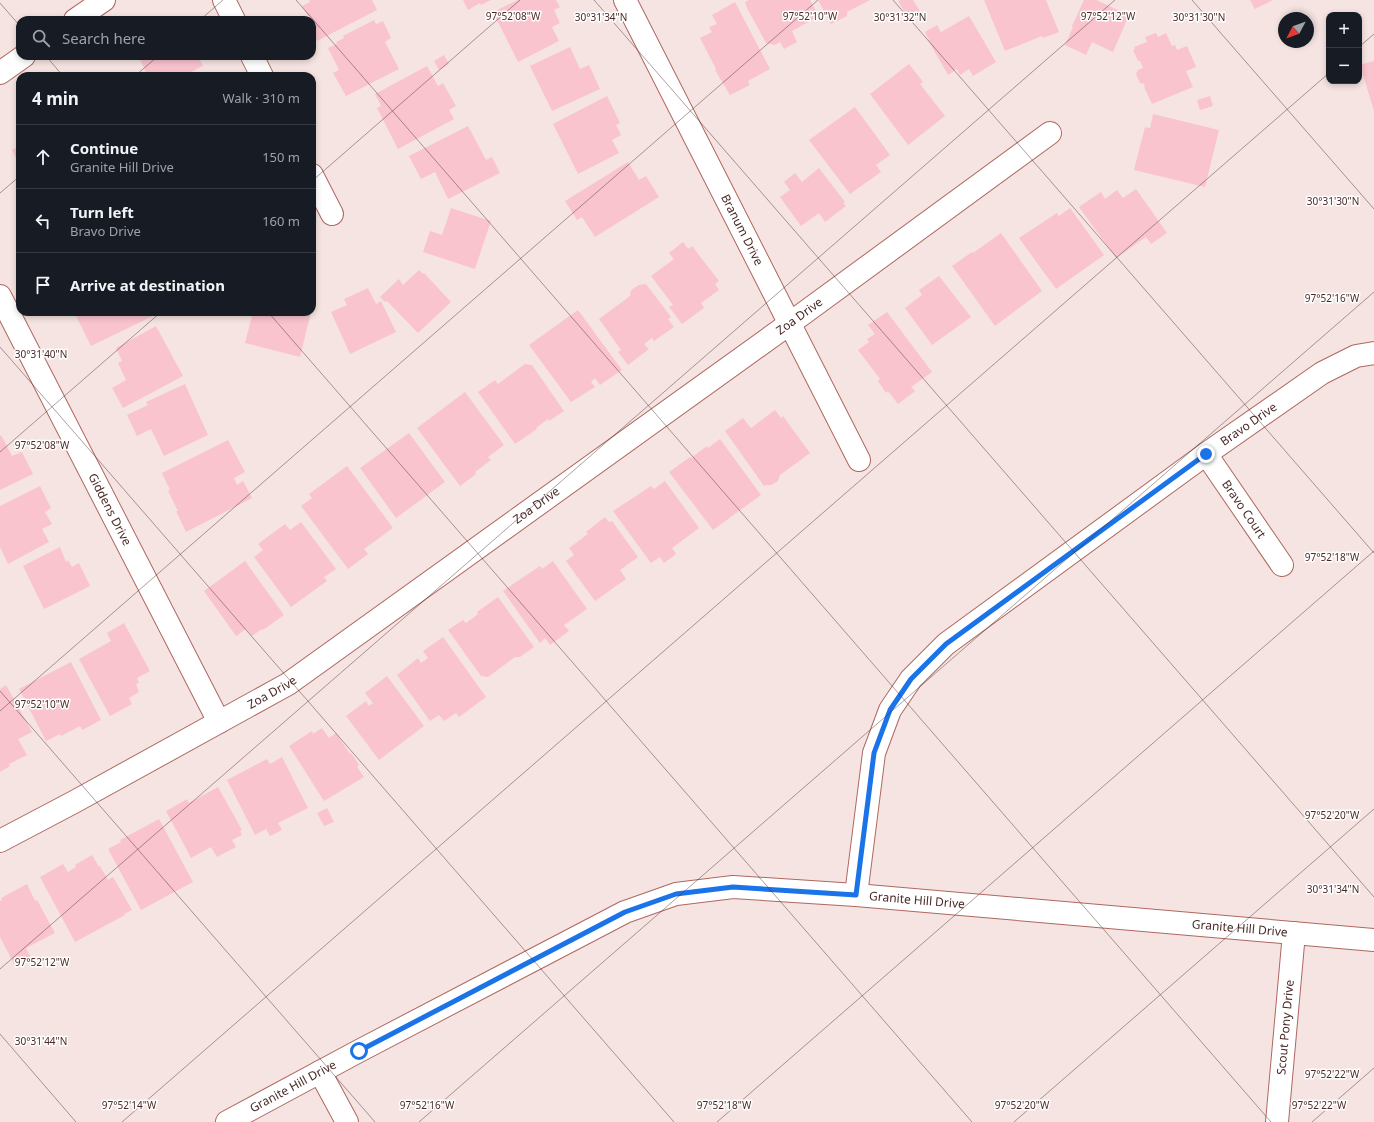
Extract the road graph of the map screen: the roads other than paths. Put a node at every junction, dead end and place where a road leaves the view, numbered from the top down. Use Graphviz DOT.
graph roads {
  1 [pos="104,0"];
  2 [pos="224,0"];
  3 [pos="626,0"];
  4 [pos="81,16"];
  5 [pos="232,16"];
  6 [pos="18,60"];
  7 [pos="254,60"];
  8 [pos="260,72"];
  9 [pos="0,73"];
  10 [pos="1050,133"];
  11 [pos="316,182"];
  12 [pos="332,214"];
  13 [pos="0,296"];
  14 [pos="789,324"];
  15 [pos="1374,353"];
  16 [pos="1206,454"];
  17 [pos="859,460"];
  18 [pos="1282,565"];
  19 [pos="219,722"];
  20 [pos="0,841"];
  21 [pos="856,895"];
  22 [pos="1294,933"];
  23 [pos="1374,940"];
  24 [pos="320,1072"];
  25 [pos="227,1122"];
  26 [pos="347,1122"];
  27 [pos="1277,1122"];
  1 -- 4 [label="street"];
  2 -- 5 [label="street"];
  3 -- 14 [label="street, Branum Drive"];
  6 -- 9 [label="street"];
  7 -- 8 [label="street"];
  10 -- 14 [label="street, Zoa Drive"];
  11 -- 12 [label="street"];
  13 -- 19 [label="street, Giddens Drive"];
  14 -- 17 [label="street, Branum Drive"];
  14 -- 19 [label="street, Zoa Drive"];
  15 -- 16 [label="street, Bravo Drive"];
  16 -- 18 [label="street, Bravo Court"];
  16 -- 21 [label="street, Bravo Drive"];
  19 -- 20 [label="street, Zoa Drive"];
  21 -- 22 [label="street, Granite Hill Drive"];
  21 -- 24 [label="street, Granite Hill Drive"];
  22 -- 23 [label="street, Granite Hill Drive"];
  22 -- 27 [label="street, Scout Pony Drive"];
  24 -- 25 [label="street, Granite Hill Drive"];
  24 -- 26 [label="street"];
}
